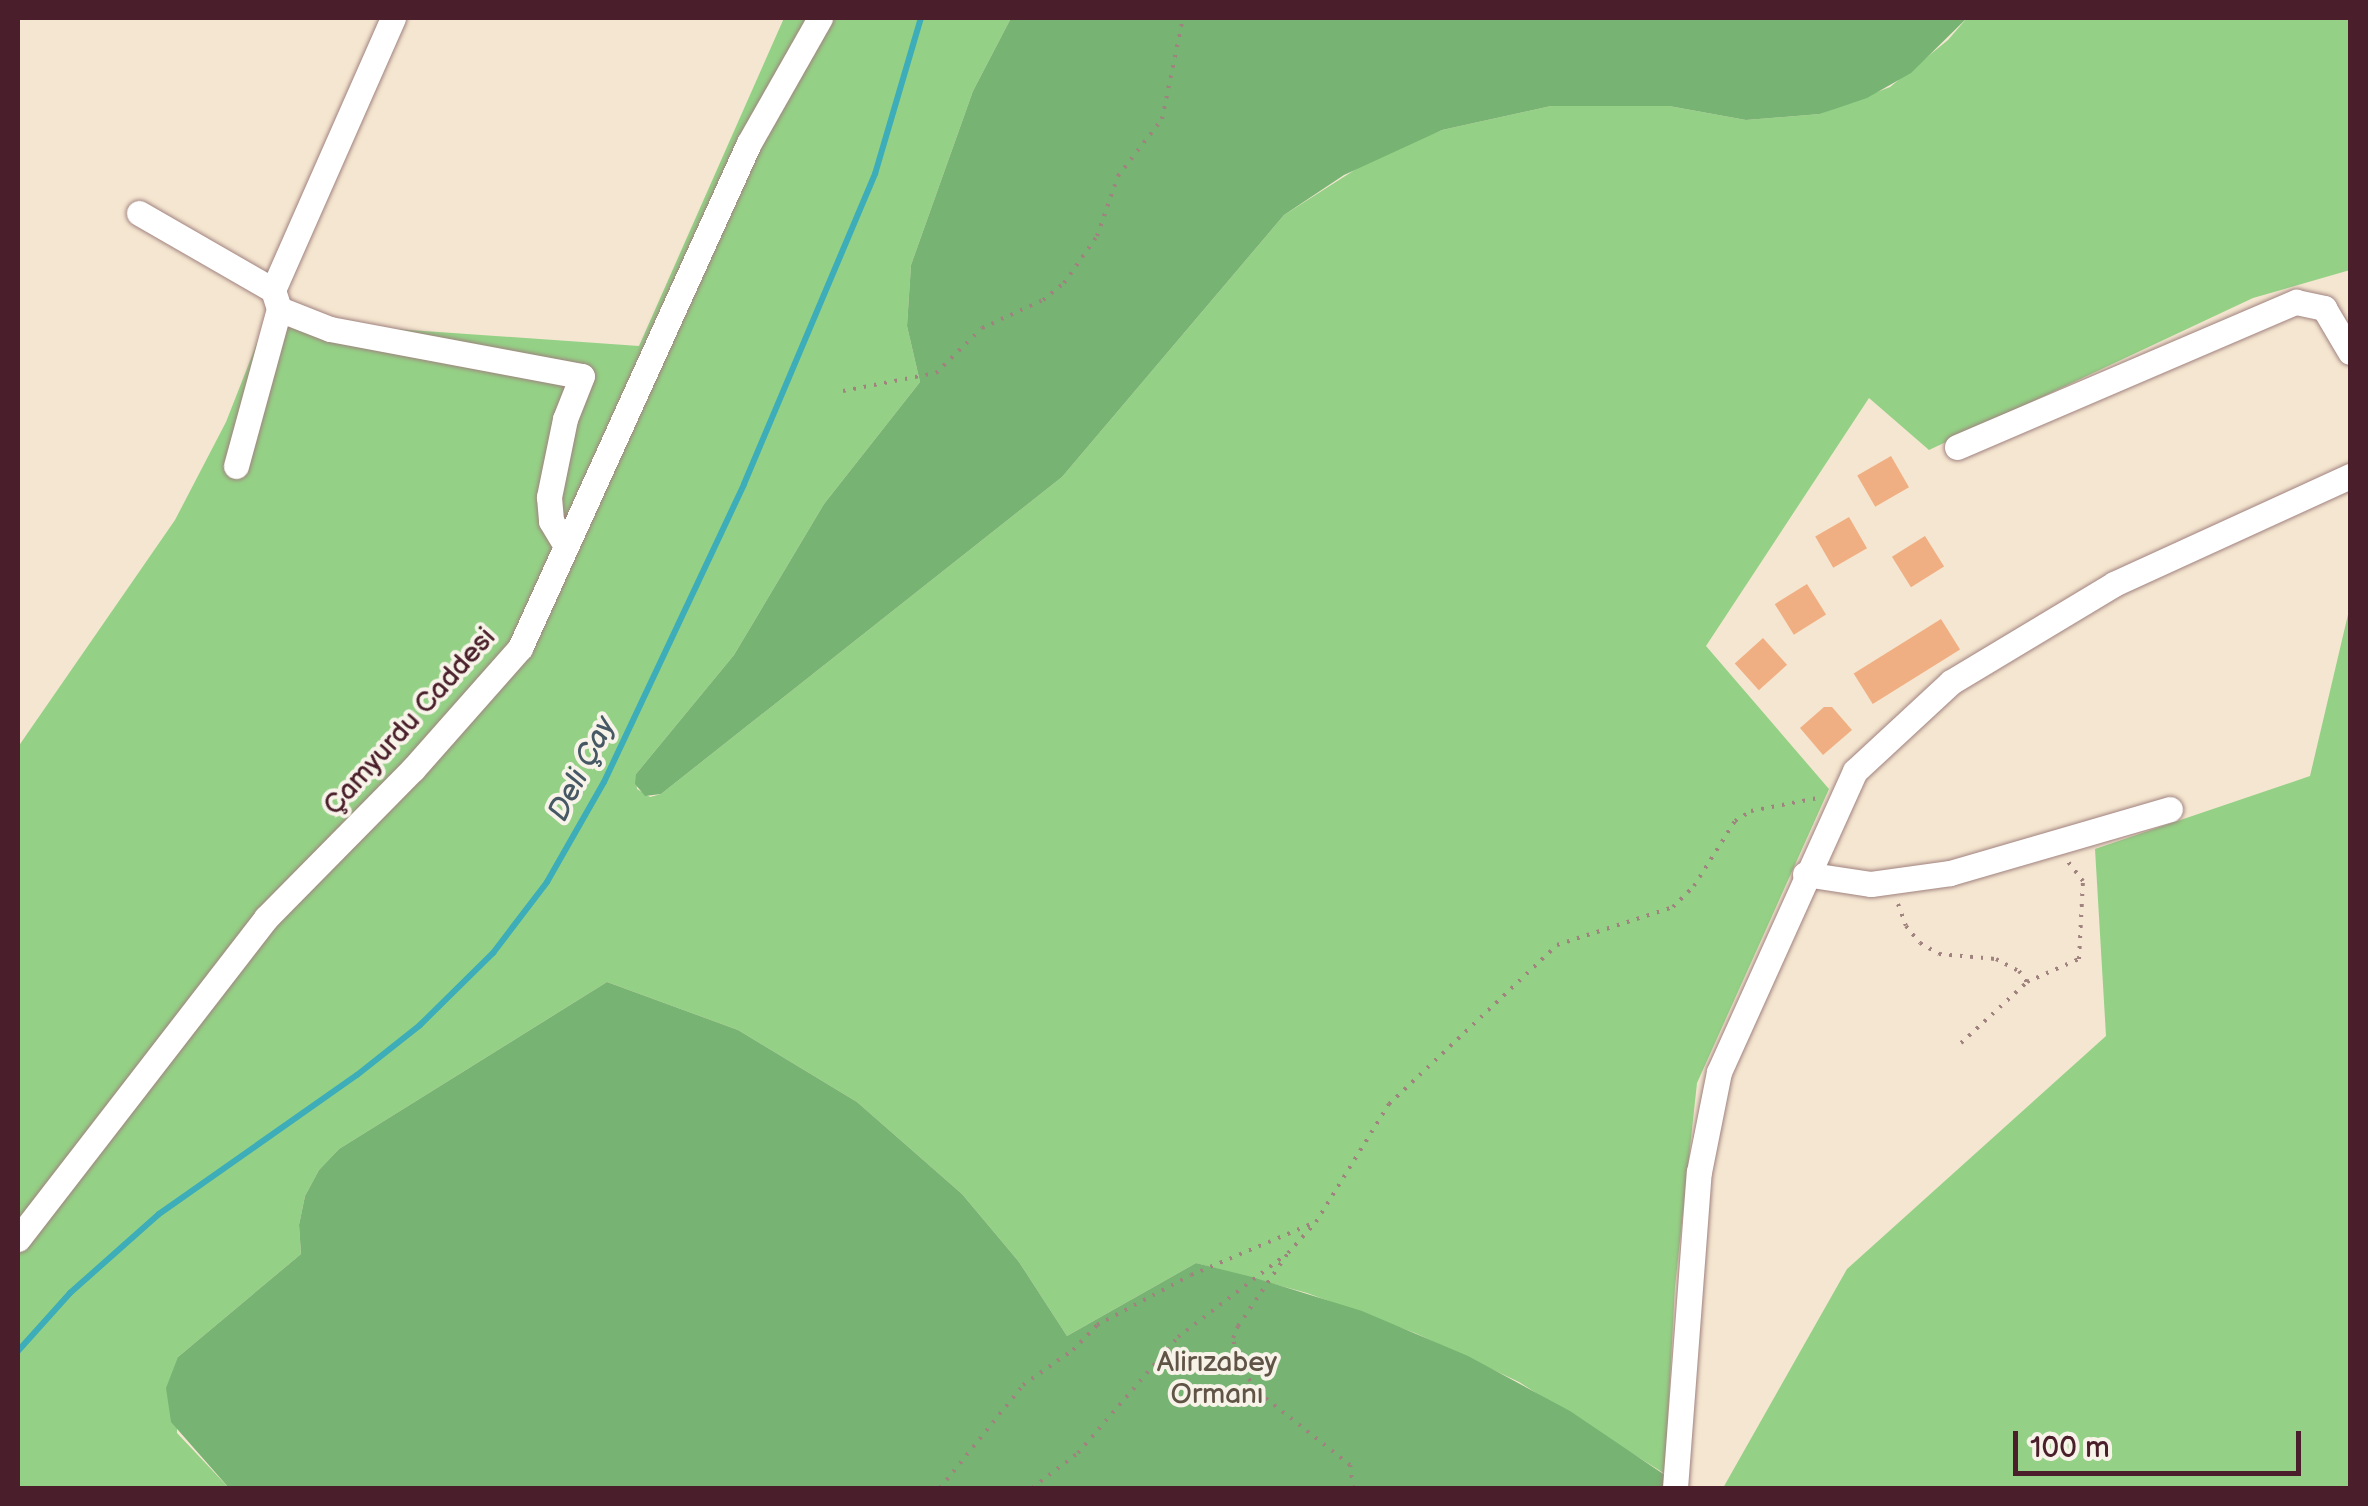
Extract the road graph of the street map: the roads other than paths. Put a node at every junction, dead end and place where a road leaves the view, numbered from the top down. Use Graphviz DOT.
graph roads {
  1 [pos="393,18"];
  2 [pos="820,18"];
  3 [pos="140,213"];
  4 [pos="276,299"];
  5 [pos="2350,352"];
  6 [pos="1957,447"];
  7 [pos="236,466"];
  8 [pos="2350,476"];
  9 [pos="566,546"];
  10 [pos="2170,808"];
  11 [pos="1805,874"];
  12 [pos="18,1239"];
  13 [pos="1675,1488"];
  1 -- 4 [label="street"];
  2 -- 9 [label="street, Çamyurdu Caddesi"];
  3 -- 4 [label="street"];
  4 -- 7 [label="street"];
  4 -- 9 [label="street"];
  5 -- 6 [label="street"];
  8 -- 11 [label="street"];
  9 -- 12 [label="street, Çamyurdu Caddesi"];
  10 -- 11 [label="street"];
  11 -- 13 [label="street"];
}
